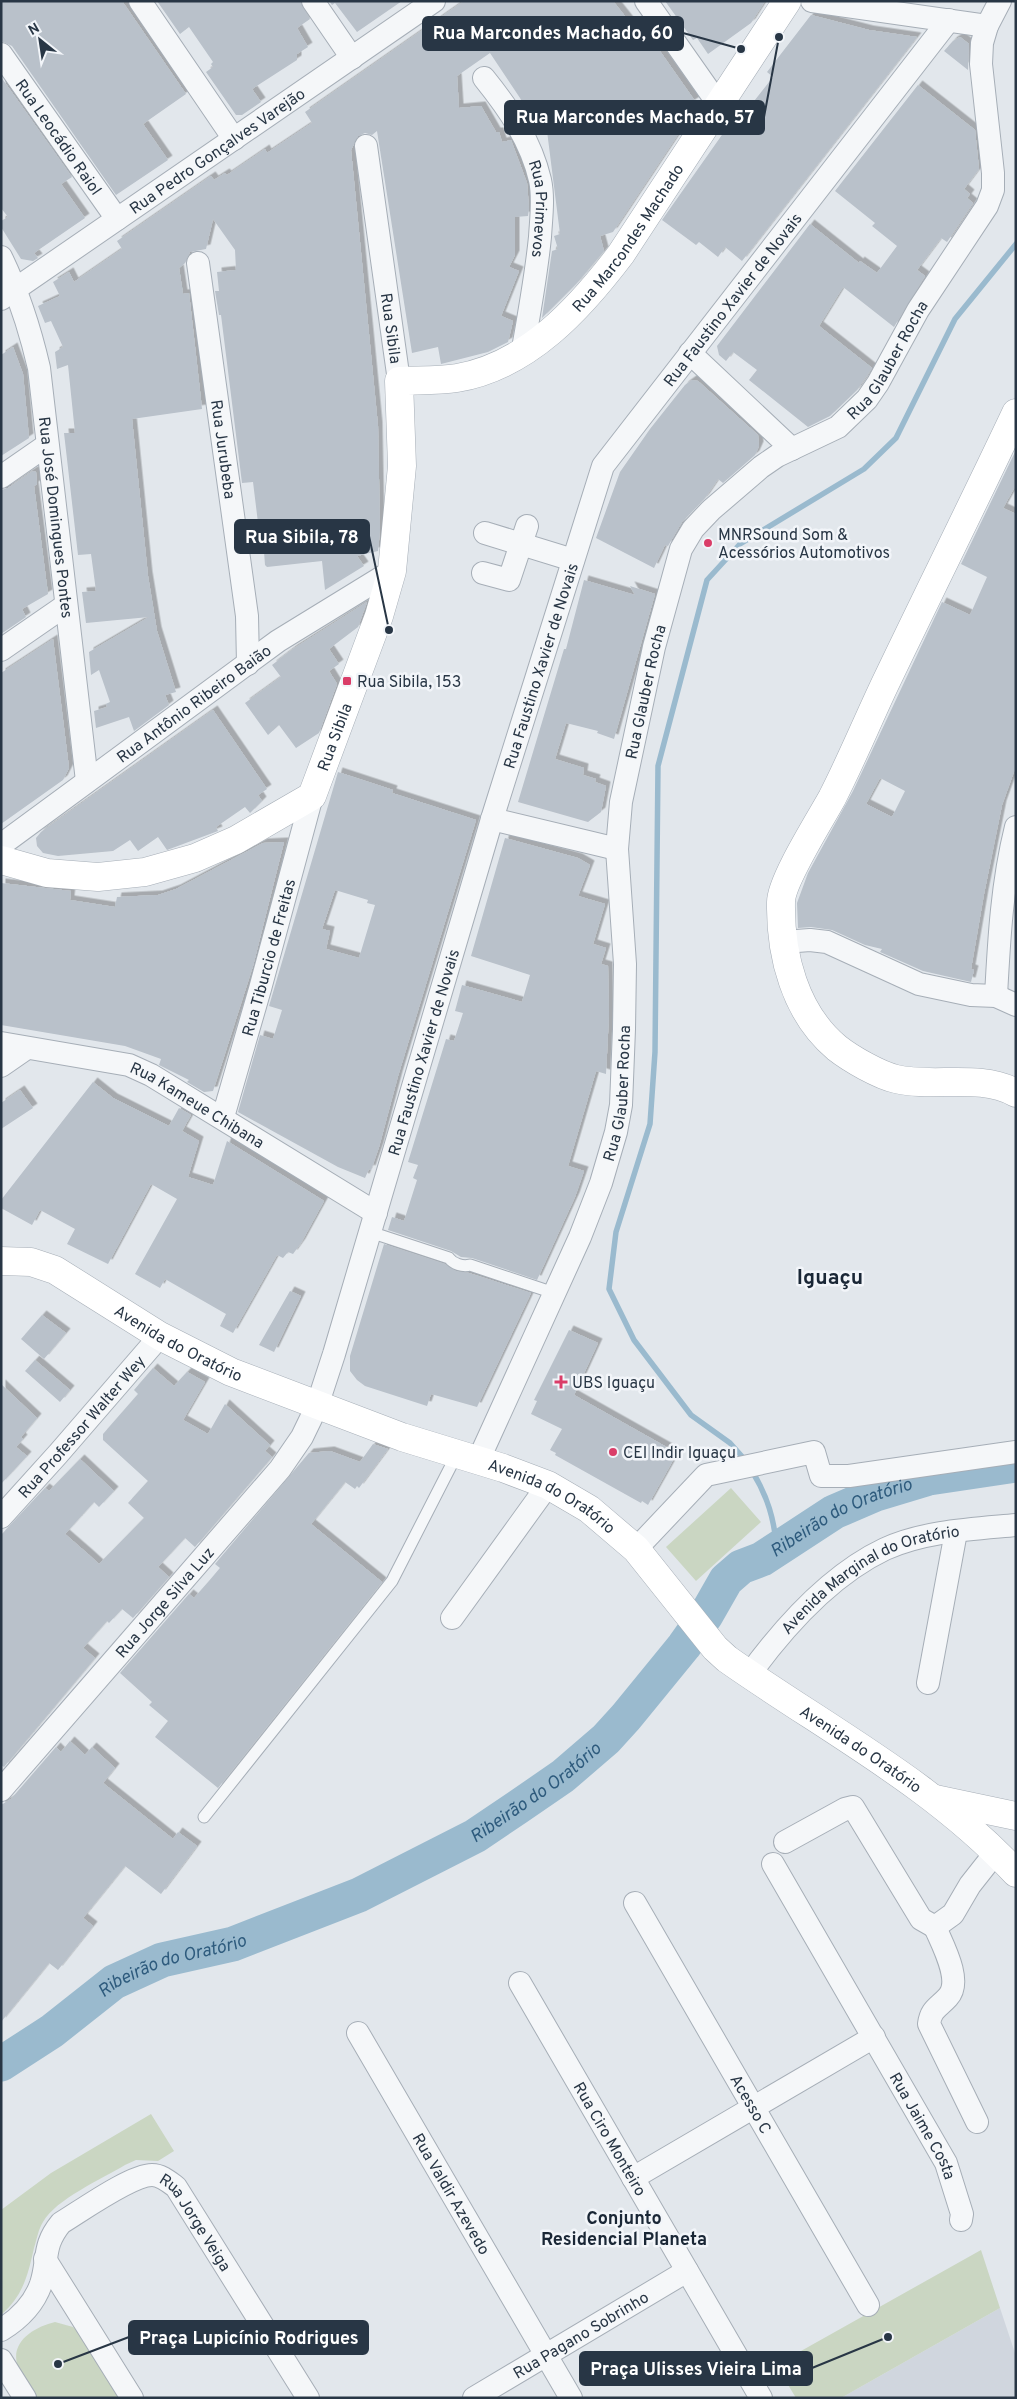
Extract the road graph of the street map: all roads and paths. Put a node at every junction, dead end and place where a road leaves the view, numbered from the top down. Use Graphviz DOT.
graph roads {
  1 [pos="140,1"];
  2 [pos="313,1"];
  3 [pos="434,1"];
  4 [pos="646,1"];
  5 [pos="786,1"];
  6 [pos="812,1"];
  7 [pos="1000,1"];
  8 [pos="948,20"];
  9 [pos="987,26"];
  10 [pos="1,54"];
  11 [pos="352,58"];
  12 [pos="484,78"];
  13 [pos="720,105"];
  14 [pos="234,138"];
  15 [pos="366,146"];
  16 [pos="117,219"];
  17 [pos="1,258"];
  18 [pos="198,263"];
  19 [pos="9,293"];
  20 [pos="690,353"];
  21 [pos="522,354"];
  22 [pos="399,381"];
  23 [pos="1016,413"];
  24 [pos="47,446"];
  25 [pos="792,449"];
  26 [pos="1,477"];
  27 [pos="486,533"];
  28 [pos="524,534"];
  29 [pos="573,560"];
  30 [pos="392,571"];
  31 [pos="483,573"];
  32 [pos="66,605"];
  33 [pos="1,650"];
  34 [pos="248,664"];
  35 [pos="87,781"];
  36 [pos="312,796"];
  37 [pos="492,820"];
  38 [pos="1016,827"];
  39 [pos="1,845"];
  40 [pos="618,849"];
  41 [pos="1,860"];
  42 [pos="784,942"];
  43 [pos="1006,1000"];
  44 [pos="1,1044"];
  45 [pos="27,1048"];
  46 [pos="1,1066"];
  47 [pos="1016,1093"];
  48 [pos="223,1117"];
  49 [pos="373,1222"];
  50 [pos="1,1261"];
  51 [pos="554,1293"];
  52 [pos="160,1336"];
  53 [pos="317,1406"];
  54 [pos="1016,1452"];
  55 [pos="468,1457"];
  56 [pos="548,1485"];
  57 [pos="1,1517"];
  58 [pos="1016,1525"];
  59 [pos="956,1532"];
  60 [pos="642,1555"];
  61 [pos="452,1618"];
  62 [pos="749,1675"];
  63 [pos="928,1683"];
  64 [pos="1,1790"];
  65 [pos="934,1798"];
  66 [pos="204,1816"];
  67 [pos="1016,1816"];
  68 [pos="785,1842"];
  69 [pos="1000,1851"];
  70 [pos="773,1864"];
  71 [pos="1016,1873"];
  72 [pos="635,1902"];
  73 [pos="935,1927"];
  74 [pos="520,1983"];
  75 [pos="358,2033"];
  76 [pos="874,2037"];
  77 [pos="754,2108"];
  78 [pos="977,2122"];
  79 [pos="633,2178"];
  80 [pos="961,2220"];
  81 [pos="45,2259"];
  82 [pos="687,2271"];
  83 [pos="868,2305"];
  84 [pos="1,2330"];
  85 [pos="546,2355"];
  86 [pos="1,2360"];
  87 [pos="25,2398"];
  88 [pos="132,2398"];
  89 [pos="308,2398"];
  90 [pos="474,2398"];
  91 [pos="571,2398"];
  92 [pos="761,2398"];
  1 -- 14 [label="street"];
  2 -- 11 [label="street"];
  3 -- 11 [label="street, Rua Pedro Gonçalves Varejão"];
  4 -- 13 [label="street"];
  5 -- 13 [label="street, Rua Marcondes Machado"];
  6 -- 8 [label="street"];
  7 -- 9 [label="street, Rua Glauber Rocha"];
  8 -- 9 [label="street"];
  8 -- 20 [label="street, Rua Faustino Xavier de Novais"];
  9 -- 25 [label="street, Rua Glauber Rocha"];
  10 -- 16 [label="street, Rua Leocádio Raiol"];
  11 -- 14 [label="street, Rua Pedro Gonçalves Varejão"];
  12 -- 21 [label="street, Rua Primevos"];
  13 -- 21 [label="street, Rua Marcondes Machado"];
  14 -- 16 [label="street, Rua Pedro Gonçalves Varejão"];
  15 -- 22 [label="street, Rua Sibila"];
  16 -- 19 [label="street, Rua Pedro Gonçalves Varejão"];
  17 -- 19 [label="street, Rua José Domingues Pontes"];
  18 -- 34 [label="street, Rua Jurubeba"];
  19 -- 24 [label="street, Rua José Domingues Pontes"];
  20 -- 25 [label="street"];
  20 -- 29 [label="street, Rua Faustino Xavier de Novais"];
  21 -- 22 [label="street, Rua Marcondes Machado"];
  22 -- 30 [label="street, Rua Sibila"];
  23 -- 42 [label="street"];
  24 -- 26 [label="street"];
  24 -- 32 [label="street, Rua José Domingues Pontes"];
  25 -- 40 [label="street, Rua Glauber Rocha"];
  27 -- 28 [label="street"];
  28 -- 29 [label="street"];
  28 -- 31 [label="street"];
  29 -- 37 [label="street, Rua Faustino Xavier de Novais"];
  30 -- 34 [label="street, Rua Antônio Ribeiro Baião"];
  30 -- 36 [label="street, Rua Sibila"];
  32 -- 33 [label="street"];
  32 -- 35 [label="street, Rua José Domingues Pontes"];
  34 -- 35 [label="street, Rua Antônio Ribeiro Baião"];
  35 -- 39 [label="street, Rua Antônio Ribeiro Baião"];
  36 -- 41 [label="street"];
  36 -- 48 [label="street, Rua Tiburcio de Freitas"];
  37 -- 40 [label="street"];
  37 -- 49 [label="street, Rua Faustino Xavier de Novais"];
  38 -- 43 [label="street"];
  40 -- 51 [label="street, Rua Glauber Rocha"];
  42 -- 43 [label="street"];
  42 -- 47 [label="street"];
  44 -- 45 [label="street, Rua Kameue Chibana"];
  45 -- 46 [label="street"];
  45 -- 48 [label="street, Rua Kameue Chibana"];
  48 -- 49 [label="street, Rua Kameue Chibana"];
  49 -- 51 [label="lane"];
  49 -- 53 [label="street, Rua Faustino Xavier de Novais"];
  50 -- 52 [label="street, Avenida do Oratório"];
  51 -- 55 [label="street, Rua Glauber Rocha"];
  52 -- 53 [label="street, Avenida do Oratório"];
  52 -- 57 [label="street, Rua Professor Walter Wey"];
  53 -- 55 [label="street, Avenida do Oratório"];
  53 -- 64 [label="street, Rua Jorge Silva Luz"];
  54 -- 60 [label="street"];
  55 -- 56 [label="street, Avenida do Oratório"];
  55 -- 66 [label="lane"];
  56 -- 60 [label="street, Avenida do Oratório"];
  56 -- 61 [label="street"];
  58 -- 59 [label="street, Avenida Marginal do Oratório"];
  59 -- 62 [label="street, Avenida Marginal do Oratório"];
  59 -- 63 [label="street"];
  60 -- 62 [label="street, Avenida do Oratório"];
  62 -- 65 [label="street, Avenida do Oratório"];
  65 -- 67 [label="street"];
  65 -- 69 [label="street, Avenida do Oratório"];
  68 -- 73 [label="street"];
  69 -- 71 [label="street, Avenida do Oratório"];
  69 -- 73 [label="street"];
  70 -- 76 [label="street, Rua Jaime Costa"];
  72 -- 77 [label="street, Acesso C"];
  73 -- 78 [label="street"];
  74 -- 79 [label="street, Rua Ciro Monteiro"];
  75 -- 85 [label="street, Rua Valdir Azevedo"];
  76 -- 77 [label="street"];
  76 -- 80 [label="street, Rua Jaime Costa"];
  77 -- 79 [label="street"];
  77 -- 83 [label="street, Acesso C"];
  79 -- 82 [label="street, Rua Ciro Monteiro"];
  81 -- 84 [label="street, Rua Jorge Veiga"];
  81 -- 88 [label="street"];
  81 -- 89 [label="street, Rua Jorge Veiga"];
  82 -- 85 [label="street, Rua Pagano Sobrinho"];
  82 -- 92 [label="street, Rua Ciro Monteiro"];
  85 -- 90 [label="street, Rua Pagano Sobrinho"];
  85 -- 91 [label="street, Rua Valdir Azevedo"];
  86 -- 87 [label="street"];
}
